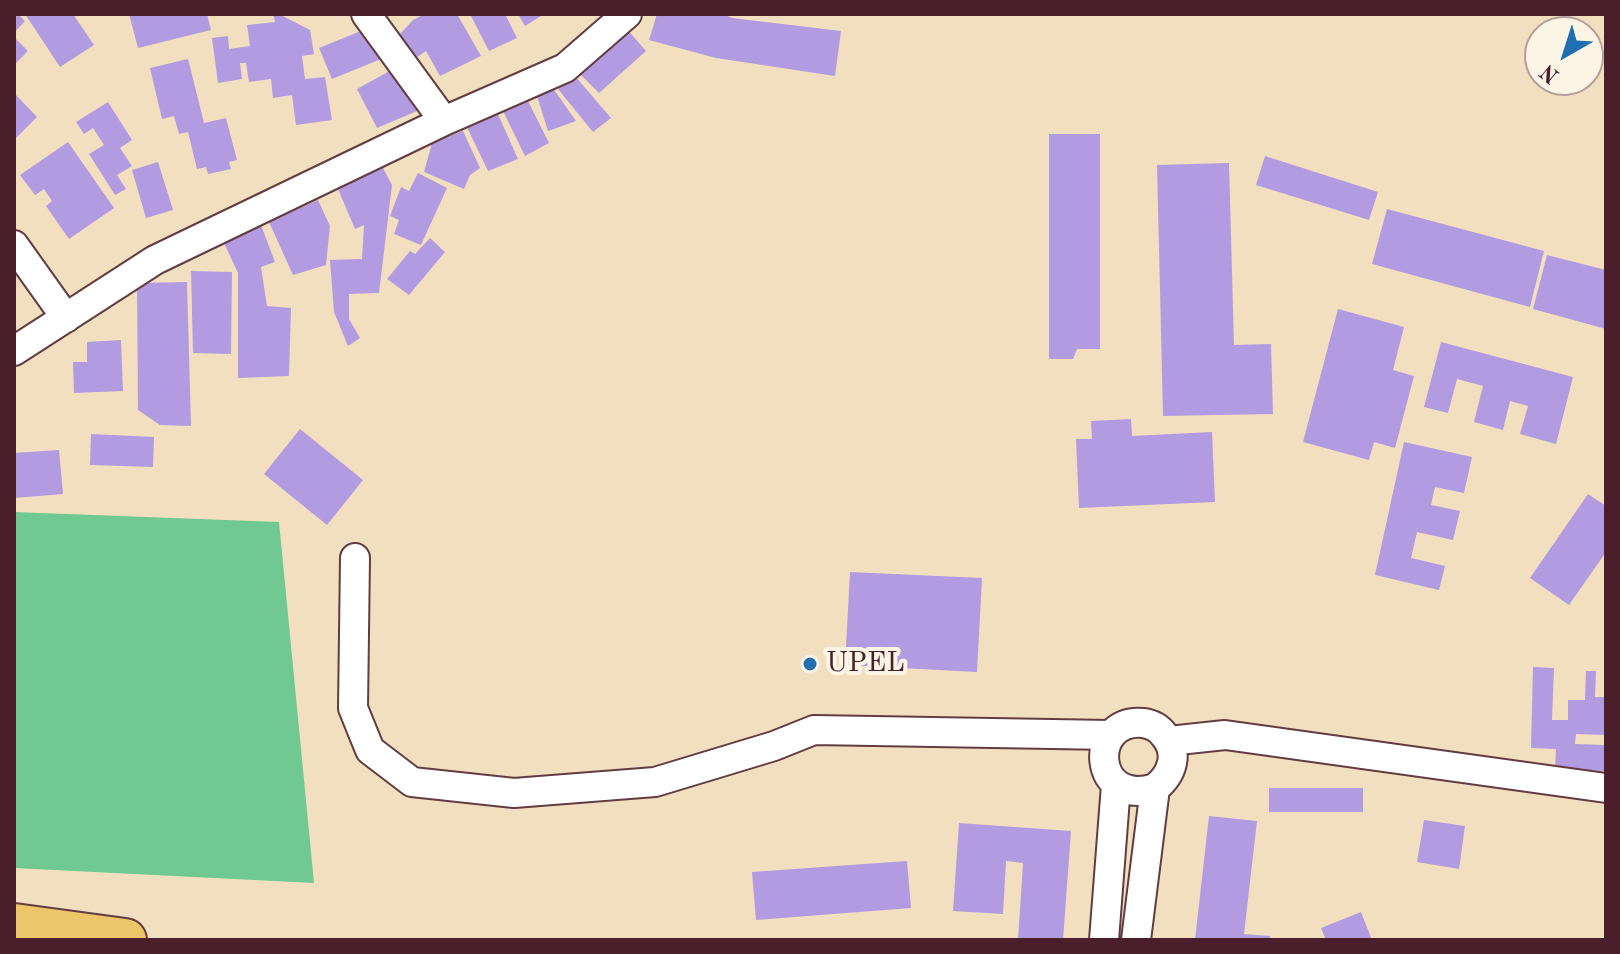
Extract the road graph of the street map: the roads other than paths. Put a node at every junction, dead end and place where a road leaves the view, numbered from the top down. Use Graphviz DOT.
graph roads {
  1 [pos="366,14"];
  2 [pos="627,14"];
  3 [pos="444,121"];
  4 [pos="14,245"];
  5 [pos="66,318"];
  6 [pos="14,351"];
  7 [pos="355,558"];
  8 [pos="1111,735"];
  9 [pos="1169,741"];
  10 [pos="1116,785"];
  11 [pos="1155,788"];
  12 [pos="1606,788"];
  13 [pos="14,925"];
  14 [pos="125,940"];
  15 [pos="1104,940"];
  16 [pos="1136,940"];
  1 -- 3 [label="street"];
  2 -- 3 [label="street"];
  3 -- 5 [label="street"];
  4 -- 5 [label="street"];
  5 -- 6 [label="street"];
  7 -- 8 [label="street"];
  8 -- 9 [label="street"];
  8 -- 10 [label="street"];
  9 -- 11 [label="street"];
  9 -- 12 [label="street"];
  10 -- 11 [label="street"];
  10 -- 15 [label="street"];
  11 -- 16 [label="street"];
  13 -- 14 [label="main road"];
}
